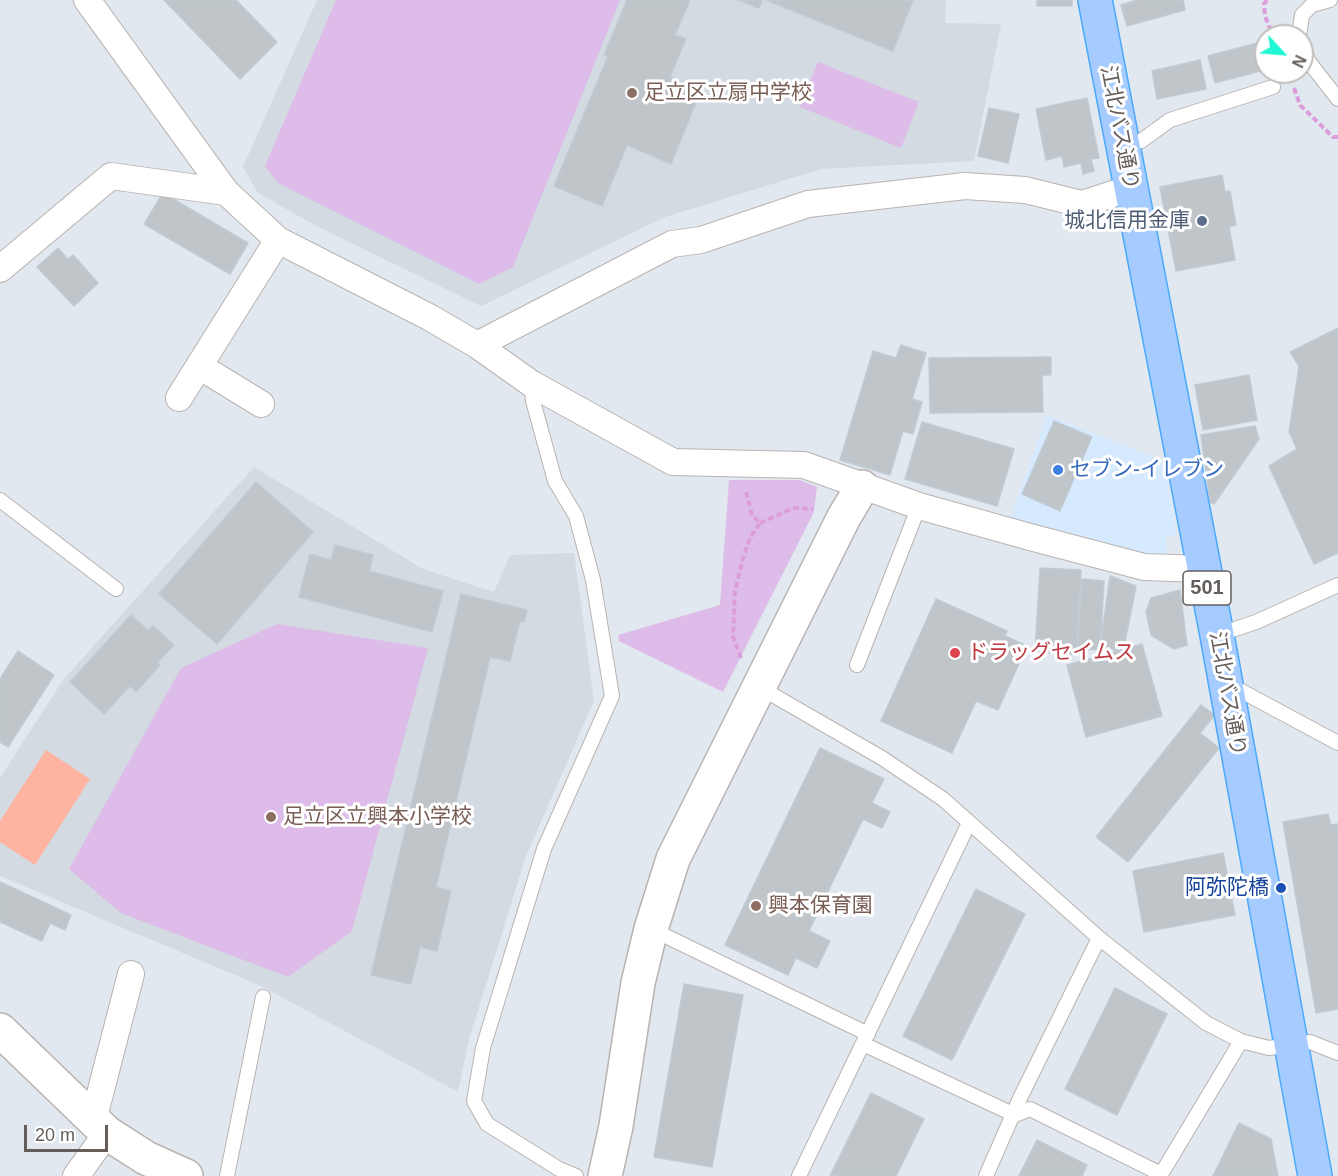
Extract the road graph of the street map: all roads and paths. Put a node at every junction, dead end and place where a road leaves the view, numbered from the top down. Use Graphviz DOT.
graph roads {
  1 [pos="87,0"];
  2 [pos="1095,0"];
  3 [pos="1267,0"];
  4 [pos="1330,0"];
  5 [pos="1268,24"];
  6 [pos="1301,24"];
  7 [pos="1314,68"];
  8 [pos="1292,84"];
  9 [pos="1273,87"];
  10 [pos="1338,99"];
  11 [pos="1338,137"];
  12 [pos="1122,146"];
  13 [pos="1131,188"];
  14 [pos="225,192"];
  15 [pos="278,240"];
  16 [pos="0,269"];
  17 [pos="477,345"];
  18 [pos="199,366"];
  19 [pos="532,384"];
  20 [pos="179,398"];
  21 [pos="261,404"];
  22 [pos="745,484"];
  23 [pos="862,487"];
  24 [pos="0,500"];
  25 [pos="919,506"];
  26 [pos="820,510"];
  27 [pos="760,523"];
  28 [pos="1203,570"];
  29 [pos="1338,585"];
  30 [pos="116,589"];
  31 [pos="1217,635"];
  32 [pos="857,665"];
  33 [pos="751,674"];
  34 [pos="1225,682"];
  35 [pos="1338,743"];
  36 [pos="969,823"];
  37 [pos="651,929"];
  38 [pos="1099,938"];
  39 [pos="131,975"];
  40 [pos="263,997"];
  41 [pos="0,1030"];
  42 [pos="866,1039"];
  43 [pos="1241,1041"];
  44 [pos="1290,1046"];
  45 [pos="1338,1053"];
  46 [pos="1015,1115"];
  47 [pos="100,1127"];
  48 [pos="1161,1175"];
  49 [pos="76,1176"];
  50 [pos="186,1176"];
  51 [pos="228,1176"];
  52 [pos="576,1176"];
  53 [pos="605,1176"];
  54 [pos="800,1176"];
  55 [pos="986,1176"];
  56 [pos="1315,1176"];
  1 -- 14 [label="street"];
  2 -- 12 [label="main road, 江北バス通り / 501"];
  3 -- 5 [label="path"];
  4 -- 6 [label="lane"];
  7 -- 10 [label="lane"];
  8 -- 11 [label="path"];
  9 -- 12 [label="lane"];
  12 -- 13 [label="main road, 江北バス通り / 501"];
  13 -- 17 [label="street"];
  13 -- 28 [label="main road, 江北バス通り / 501"];
  14 -- 15 [label="street"];
  14 -- 16 [label="street"];
  15 -- 17 [label="street"];
  15 -- 18 [label="street"];
  17 -- 19 [label="street"];
  18 -- 20 [label="street"];
  18 -- 21 [label="street"];
  19 -- 23 [label="street"];
  19 -- 52 [label="lane"];
  22 -- 27 [label="path"];
  23 -- 25 [label="street"];
  23 -- 33 [label="street"];
  24 -- 30 [label="lane"];
  25 -- 28 [label="street"];
  25 -- 32 [label="lane"];
  26 -- 27 [label="path"];
  27 -- 33 [label="path"];
  28 -- 31 [label="main road, 江北バス通り / 501"];
  29 -- 31 [label="lane"];
  31 -- 34 [label="main road, 江北バス通り / 501"];
  33 -- 36 [label="lane"];
  33 -- 37 [label="street"];
  34 -- 35 [label="lane"];
  34 -- 44 [label="main road, 江北バス通り / 501"];
  36 -- 38 [label="lane"];
  36 -- 42 [label="lane"];
  37 -- 42 [label="lane"];
  37 -- 53 [label="street"];
  38 -- 43 [label="lane"];
  38 -- 46 [label="lane"];
  39 -- 47 [label="street"];
  40 -- 51 [label="lane"];
  41 -- 47 [label="street"];
  42 -- 46 [label="lane"];
  42 -- 54 [label="lane"];
  43 -- 44 [label="lane"];
  43 -- 48 [label="lane"];
  44 -- 45 [label="lane"];
  44 -- 56 [label="main road, 江北バス通り / 501"];
  46 -- 48 [label="lane"];
  46 -- 55 [label="lane"];
  47 -- 49 [label="street"];
  47 -- 50 [label="street"];
}
